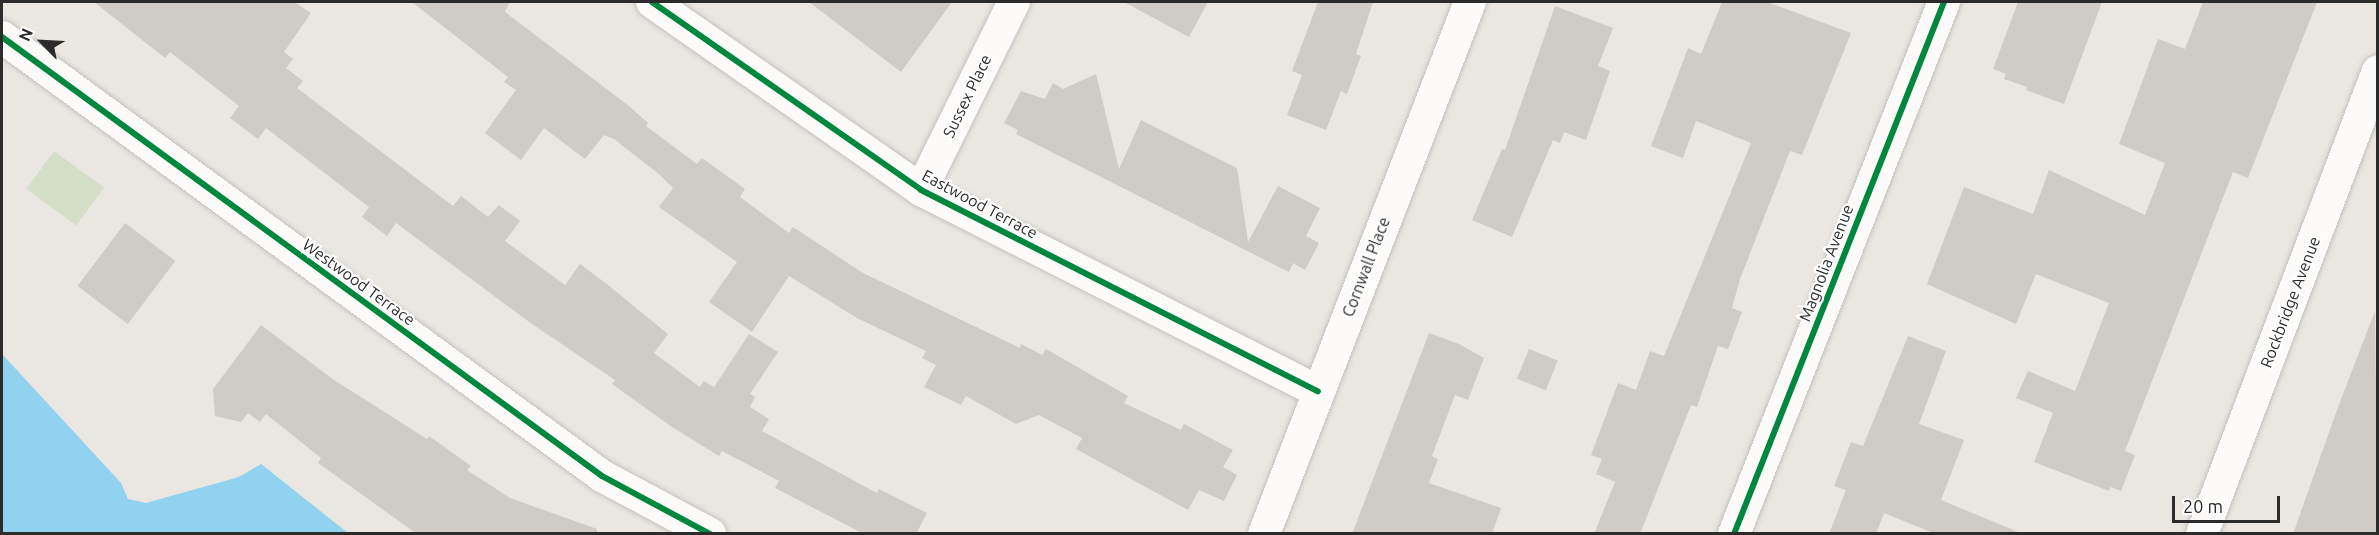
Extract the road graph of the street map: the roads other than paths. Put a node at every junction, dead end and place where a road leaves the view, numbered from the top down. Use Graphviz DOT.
graph roads {
  1 [pos="652,2"];
  2 [pos="1014,2"];
  3 [pos="1470,2"];
  4 [pos="1944,2"];
  5 [pos="2,37"];
  6 [pos="2378,71"];
  7 [pos="921,190"];
  8 [pos="1318,391"];
  9 [pos="710,534"];
  10 [pos="1264,534"];
  11 [pos="1734,534"];
  12 [pos="2202,534"];
  1 -- 7 [label="street, Eastwood Terrace"];
  2 -- 7 [label="street, Sussex Place"];
  3 -- 8 [label="street, Cornwall Place"];
  4 -- 11 [label="street, Magnolia Avenue"];
  5 -- 9 [label="street, Westwood Terrace"];
  6 -- 12 [label="street, Rockbridge Avenue"];
  7 -- 8 [label="street, Eastwood Terrace"];
  8 -- 10 [label="street, Cornwall Place"];
}
